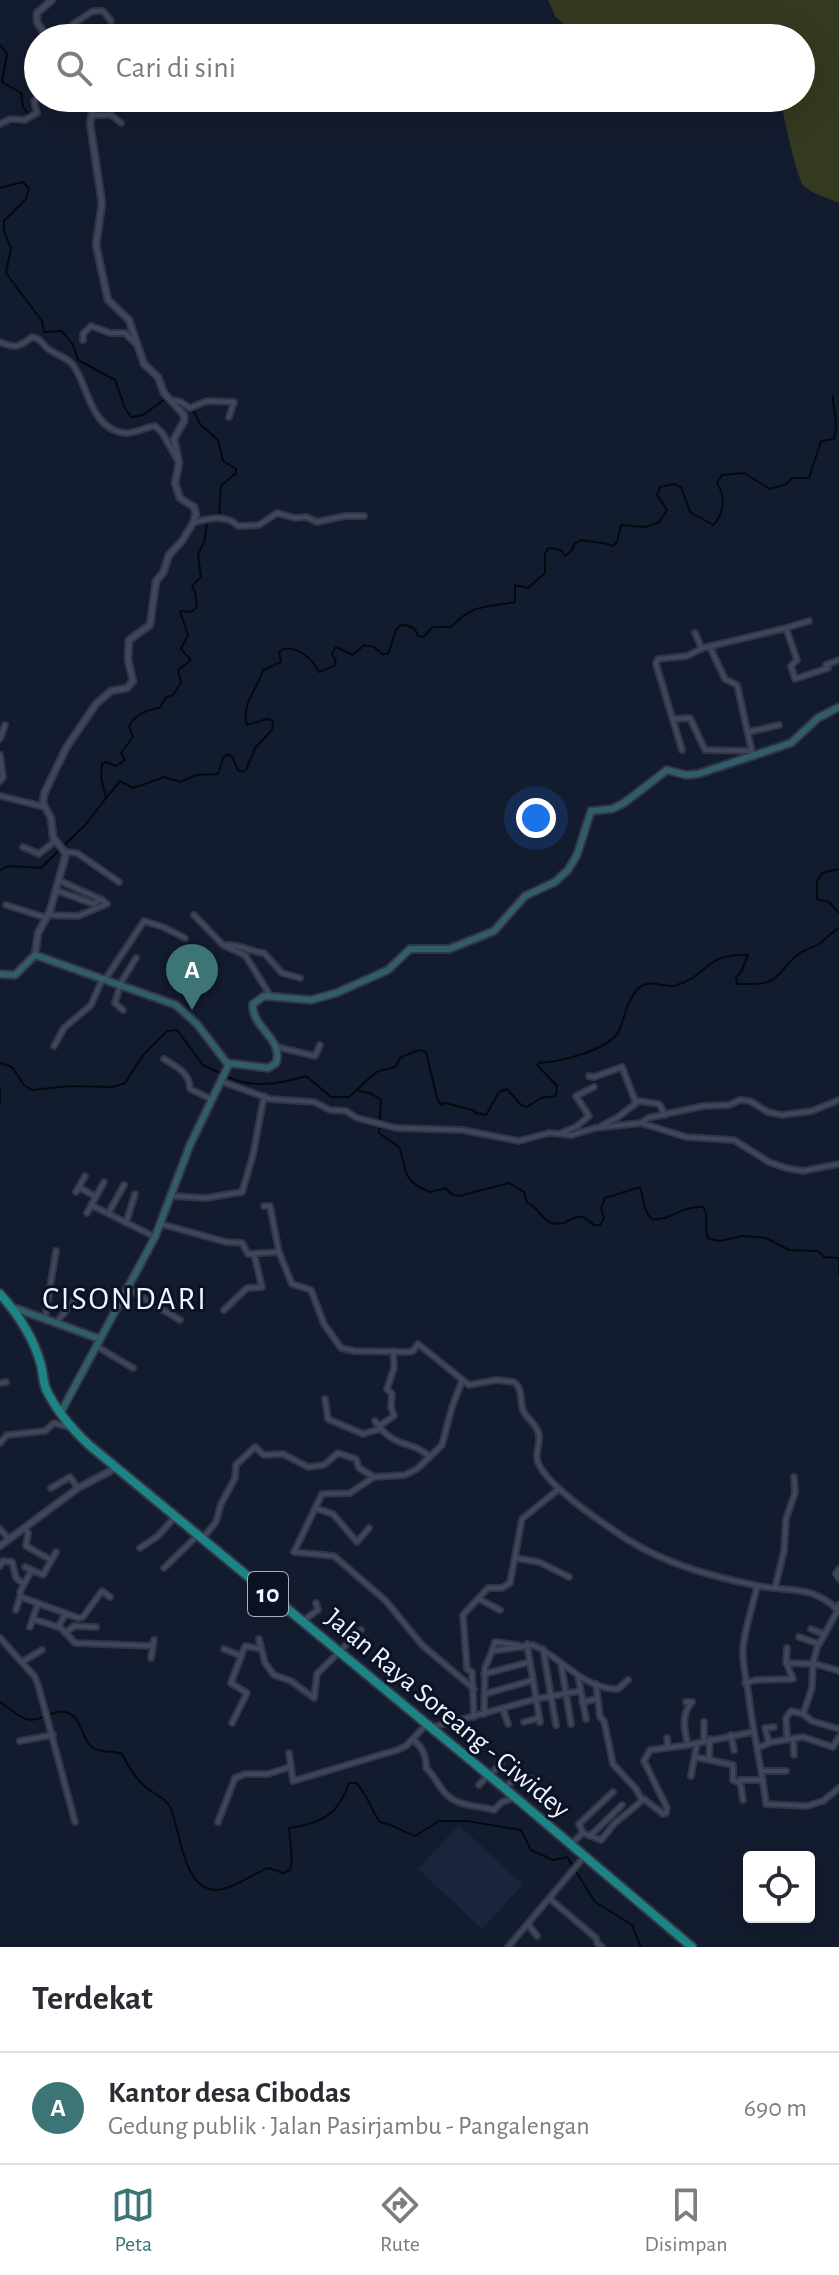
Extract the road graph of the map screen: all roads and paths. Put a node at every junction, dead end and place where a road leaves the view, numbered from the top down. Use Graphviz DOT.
graph roads {
  1 [pos="52,0"];
  2 [pos="111,21"];
  3 [pos="38,24"];
  4 [pos="73,24"];
  5 [pos="37,112"];
  6 [pos="92,112"];
  7 [pos="91,115"];
  8 [pos="121,123"];
  9 [pos="0,124"];
  10 [pos="83,340"];
  11 [pos="0,342"];
  12 [pos="137,345"];
  13 [pos="169,400"];
  14 [pos="229,417"];
  15 [pos="179,463"];
  16 [pos="364,516"];
  17 [pos="193,523"];
  18 [pos="809,621"];
  19 [pos="786,628"];
  20 [pos="695,633"];
  21 [pos="710,647"];
  22 [pos="702,649"];
  23 [pos="839,660"];
  24 [pos="839,707"];
  25 [pos="675,719"];
  26 [pos="5,725"];
  27 [pos="779,725"];
  28 [pos="749,732"];
  29 [pos="0,739"];
  30 [pos="682,750"];
  31 [pos="752,754"];
  32 [pos="0,755"];
  33 [pos="0,781"];
  34 [pos="0,796"];
  35 [pos="45,807"];
  36 [pos="56,842"];
  37 [pos="23,847"];
  38 [pos="65,851"];
  39 [pos="58,880"];
  40 [pos="119,882"];
  41 [pos="55,890"];
  42 [pos="100,899"];
  43 [pos="6,905"];
  44 [pos="194,915"];
  45 [pos="48,916"];
  46 [pos="185,938"];
  47 [pos="223,945"];
  48 [pos="35,955"];
  49 [pos="136,958"];
  50 [pos="0,974"];
  51 [pos="104,978"];
  52 [pos="300,978"];
  53 [pos="120,984"];
  54 [pos="270,995"];
  55 [pos="123,1010"];
  56 [pos="320,1045"];
  57 [pos="54,1046"];
  58 [pos="277,1047"];
  59 [pos="164,1059"];
  60 [pos="228,1067"];
  61 [pos="589,1076"];
  62 [pos="221,1080"];
  63 [pos="594,1087"];
  64 [pos="211,1099"];
  65 [pos="839,1100"];
  66 [pos="263,1101"];
  67 [pos="636,1103"];
  68 [pos="665,1115"];
  69 [pos="641,1123"];
  70 [pos="595,1128"];
  71 [pos="559,1134"];
  72 [pos="839,1164"];
  73 [pos="85,1176"];
  74 [pos="104,1182"];
  75 [pos="124,1185"];
  76 [pos="135,1194"];
  77 [pos="171,1195"];
  78 [pos="96,1197"];
  79 [pos="91,1205"];
  80 [pos="264,1206"];
  81 [pos="87,1213"];
  82 [pos="108,1215"];
  83 [pos="126,1223"];
  84 [pos="161,1224"];
  85 [pos="155,1237"];
  86 [pos="56,1251"];
  87 [pos="279,1252"];
  88 [pos="254,1254"];
  89 [pos="128,1289"];
  90 [pos="0,1294"];
  91 [pos="77,1296"];
  92 [pos="12,1307"];
  93 [pos="224,1310"];
  94 [pos="41,1319"];
  95 [pos="180,1320"];
  96 [pos="56,1324"];
  97 [pos="26,1331"];
  98 [pos="98,1342"];
  99 [pos="393,1351"];
  100 [pos="133,1368"];
  101 [pos="462,1381"];
  102 [pos="325,1399"];
  103 [pos="61,1412"];
  104 [pos="378,1426"];
  105 [pos="72,1428"];
  106 [pos="0,1443"];
  107 [pos="430,1457"];
  108 [pos="117,1468"];
  109 [pos="374,1477"];
  110 [pos="794,1477"];
  111 [pos="51,1488"];
  112 [pos="78,1488"];
  113 [pos="559,1489"];
  114 [pos="315,1508"];
  115 [pos="174,1518"];
  116 [pos="24,1526"];
  117 [pos="369,1528"];
  118 [pos="0,1529"];
  119 [pos="199,1538"];
  120 [pos="9,1539"];
  121 [pos="0,1546"];
  122 [pos="140,1548"];
  123 [pos="56,1552"];
  124 [pos="515,1558"];
  125 [pos="51,1560"];
  126 [pos="0,1566"];
  127 [pos="25,1567"];
  128 [pos="164,1568"];
  129 [pos="839,1569"];
  130 [pos="31,1571"];
  131 [pos="569,1577"];
  132 [pos="839,1579"];
  133 [pos="24,1584"];
  134 [pos="757,1586"];
  135 [pos="775,1588"];
  136 [pos="21,1597"];
  137 [pos="110,1597"];
  138 [pos="479,1599"];
  139 [pos="38,1603"];
  140 [pos="316,1603"];
  141 [pos="838,1607"];
  142 [pos="16,1610"];
  143 [pos="500,1610"];
  144 [pos="66,1613"];
  145 [pos="80,1618"];
  146 [pos="33,1619"];
  147 [pos="302,1622"];
  148 [pos="86,1626"];
  149 [pos="30,1627"];
  150 [pos="60,1627"];
  151 [pos="96,1627"];
  152 [pos="811,1629"];
  153 [pos="361,1630"];
  154 [pos="65,1633"];
  155 [pos="824,1634"];
  156 [pos="799,1637"];
  157 [pos="0,1638"];
  158 [pos="259,1639"];
  159 [pos="527,1644"];
  160 [pos="819,1644"];
  161 [pos="787,1648"];
  162 [pos="224,1649"];
  163 [pos="261,1649"];
  164 [pos="543,1649"];
  165 [pos="42,1650"];
  166 [pos="338,1651"];
  167 [pos="241,1656"];
  168 [pos="151,1658"];
  169 [pos="22,1662"];
  170 [pos="530,1662"];
  171 [pos="561,1662"];
  172 [pos="786,1663"];
  173 [pos="813,1664"];
  174 [pos="839,1671"];
  175 [pos="484,1674"];
  176 [pos="578,1676"];
  177 [pos="533,1680"];
  178 [pos="628,1680"];
  179 [pos="745,1683"];
  180 [pos="596,1684"];
  181 [pos="474,1689"];
  182 [pos="580,1691"];
  183 [pos="485,1694"];
  184 [pos="566,1694"];
  185 [pos="551,1697"];
  186 [pos="536,1699"];
  187 [pos="597,1699"];
  188 [pos="582,1702"];
  189 [pos="686,1702"];
  190 [pos="503,1709"];
  191 [pos="484,1714"];
  192 [pos="803,1714"];
  193 [pos="474,1717"];
  194 [pos="586,1719"];
  195 [pos="524,1722"];
  196 [pos="704,1722"];
  197 [pos="232,1723"];
  198 [pos="508,1724"];
  199 [pos="571,1724"];
  200 [pos="556,1725"];
  201 [pos="429,1726"];
  202 [pos="774,1727"];
  203 [pos="839,1729"];
  204 [pos="753,1732"];
  205 [pos="53,1735"];
  206 [pos="731,1735"];
  207 [pos="839,1737"];
  208 [pos="667,1738"];
  209 [pos="790,1738"];
  210 [pos="413,1739"];
  211 [pos="708,1740"];
  212 [pos="20,1741"];
  213 [pos="697,1743"];
  214 [pos="769,1743"];
  215 [pos="688,1745"];
  216 [pos="668,1747"];
  217 [pos="757,1748"];
  218 [pos="734,1750"];
  219 [pos="289,1753"];
  220 [pos="794,1755"];
  221 [pos="696,1757"];
  222 [pos="709,1760"];
  223 [pos="501,1763"];
  224 [pos="290,1767"];
  225 [pos="762,1771"];
  226 [pos="786,1771"];
  227 [pos="488,1775"];
  228 [pos="691,1776"];
  229 [pos="532,1779"];
  230 [pos="763,1780"];
  231 [pos="739,1783"];
  232 [pos="479,1785"];
  233 [pos="503,1787"];
  234 [pos="839,1788"];
  235 [pos="613,1792"];
  236 [pos="515,1798"];
  237 [pos="642,1800"];
  238 [pos="743,1800"];
  239 [pos="622,1805"];
  240 [pos="75,1822"];
  241 [pos="218,1822"];
  242 [pos="583,1833"];
  243 [pos="590,1836"];
  244 [pos="570,1844"];
  245 [pos="582,1860"];
  246 [pos="549,1898"];
  247 [pos="528,1924"];
  248 [pos="537,1936"];
  249 [pos="508,1947"];
  250 [pos="602,1947"];
  251 [pos="692,1947"];
  1 -- 3 [label="street"];
  2 -- 4 [label="street"];
  5 -- 9 [label="street"];
  6 -- 7 [label="street"];
  7 -- 8 [label="street"];
  7 -- 12 [label="street"];
  10 -- 12 [label="street"];
  11 -- 15 [label="street"];
  12 -- 13 [label="street"];
  13 -- 14 [label="street"];
  13 -- 15 [label="street"];
  15 -- 17 [label="street"];
  16 -- 17 [label="street"];
  17 -- 35 [label="street"];
  18 -- 19 [label="street"];
  19 -- 21 [label="street"];
  19 -- 23 [label="street"];
  20 -- 22 [label="street"];
  21 -- 22 [label="street"];
  21 -- 28 [label="street"];
  22 -- 25 [label="street"];
  24 -- 31 [label="main road"];
  25 -- 30 [label="street"];
  25 -- 31 [label="street"];
  26 -- 29 [label="street"];
  27 -- 28 [label="street"];
  28 -- 31 [label="street"];
  31 -- 54 [label="main road"];
  32 -- 33 [label="street"];
  34 -- 35 [label="street"];
  35 -- 36 [label="street"];
  36 -- 37 [label="street"];
  36 -- 38 [label="street"];
  38 -- 39 [label="street"];
  38 -- 40 [label="street"];
  39 -- 41 [label="street"];
  39 -- 42 [label="street"];
  41 -- 42 [label="street"];
  41 -- 45 [label="street"];
  42 -- 45 [label="street"];
  43 -- 45 [label="street"];
  44 -- 47 [label="street"];
  45 -- 48 [label="street"];
  46 -- 51 [label="street"];
  47 -- 52 [label="street"];
  47 -- 54 [label="street"];
  48 -- 50 [label="main road"];
  48 -- 51 [label="main road"];
  49 -- 53 [label="street"];
  51 -- 53 [label="main road"];
  51 -- 57 [label="street"];
  53 -- 55 [label="street"];
  53 -- 60 [label="main road"];
  54 -- 58 [label="main road"];
  56 -- 58 [label="street"];
  58 -- 60 [label="main road"];
  59 -- 64 [label="street"];
  60 -- 62 [label="main road"];
  61 -- 67 [label="street"];
  62 -- 64 [label="main road"];
  62 -- 66 [label="street"];
  63 -- 71 [label="street"];
  64 -- 77 [label="main road"];
  65 -- 68 [label="street"];
  66 -- 71 [label="street"];
  66 -- 77 [label="street"];
  67 -- 68 [label="street"];
  67 -- 70 [label="street"];
  68 -- 69 [label="street"];
  69 -- 70 [label="street"];
  69 -- 72 [label="street"];
  70 -- 71 [label="street"];
  73 -- 78 [label="street"];
  74 -- 78 [label="street"];
  75 -- 82 [label="street"];
  76 -- 83 [label="street"];
  77 -- 84 [label="main road"];
  78 -- 79 [label="street"];
  79 -- 81 [label="street"];
  79 -- 82 [label="street"];
  80 -- 87 [label="street"];
  82 -- 83 [label="street"];
  83 -- 85 [label="street"];
  84 -- 85 [label="main road"];
  84 -- 88 [label="street"];
  85 -- 89 [label="main road"];
  86 -- 94 [label="street"];
  87 -- 88 [label="street"];
  87 -- 99 [label="street"];
  88 -- 93 [label="street"];
  89 -- 95 [label="street"];
  89 -- 98 [label="main road"];
  90 -- 92 [label="highway, Jalan Raya Soreang - Ciwidey / 10"];
  91 -- 96 [label="street"];
  92 -- 94 [label="main road"];
  92 -- 97 [label="highway, Jalan Raya Soreang - Ciwidey / 10"];
  94 -- 96 [label="main road"];
  94 -- 97 [label="main road"];
  96 -- 98 [label="main road"];
  97 -- 103 [label="highway, Jalan Raya Soreang - Ciwidey / 10"];
  98 -- 100 [label="street"];
  98 -- 103 [label="main road"];
  99 -- 101 [label="street"];
  99 -- 104 [label="street"];
  101 -- 107 [label="street"];
  101 -- 113 [label="street"];
  102 -- 104 [label="street"];
  103 -- 105 [label="highway, Jalan Raya Soreang - Ciwidey / 10"];
  104 -- 107 [label="street"];
  105 -- 106 [label="street"];
  105 -- 108 [label="highway, Jalan Raya Soreang - Ciwidey / 10"];
  107 -- 109 [label="street"];
  108 -- 112 [label="street"];
  108 -- 115 [label="highway, Jalan Raya Soreang - Ciwidey / 10"];
  109 -- 114 [label="street"];
  109 -- 119 [label="street"];
  110 -- 135 [label="street"];
  111 -- 112 [label="street"];
  112 -- 116 [label="street"];
  113 -- 124 [label="street"];
  113 -- 134 [label="street"];
  114 -- 117 [label="street"];
  114 -- 181 [label="street"];
  115 -- 119 [label="highway, Jalan Raya Soreang - Ciwidey / 10"];
  115 -- 122 [label="street"];
  116 -- 120 [label="street"];
  116 -- 125 [label="street"];
  118 -- 120 [label="street"];
  119 -- 128 [label="street"];
  119 -- 147 [label="highway, Jalan Raya Soreang - Ciwidey / 10"];
  120 -- 121 [label="street"];
  123 -- 125 [label="street"];
  124 -- 131 [label="street"];
  124 -- 138 [label="street"];
  125 -- 130 [label="street"];
  126 -- 133 [label="street"];
  127 -- 130 [label="street"];
  129 -- 132 [label="street"];
  130 -- 133 [label="street"];
  133 -- 136 [label="street"];
  134 -- 135 [label="street"];
  134 -- 179 [label="street"];
  135 -- 141 [label="street"];
  136 -- 139 [label="street"];
  136 -- 142 [label="street"];
  137 -- 145 [label="street"];
  138 -- 143 [label="street"];
  138 -- 181 [label="street"];
  139 -- 144 [label="street"];
  139 -- 146 [label="street"];
  140 -- 147 [label="street"];
  141 -- 155 [label="street"];
  144 -- 145 [label="street"];
  144 -- 150 [label="street"];
  145 -- 148 [label="street"];
  146 -- 149 [label="street"];
  146 -- 150 [label="street"];
  147 -- 166 [label="highway, Jalan Raya Soreang - Ciwidey / 10"];
  148 -- 151 [label="street"];
  148 -- 154 [label="street"];
  150 -- 154 [label="street"];
  152 -- 155 [label="street"];
  153 -- 166 [label="street"];
  154 -- 168 [label="street"];
  155 -- 160 [label="street"];
  156 -- 160 [label="street"];
  157 -- 169 [label="street"];
  158 -- 163 [label="street"];
  159 -- 164 [label="street"];
  159 -- 170 [label="street"];
  159 -- 175 [label="street"];
  160 -- 173 [label="street"];
  161 -- 172 [label="street"];
  162 -- 167 [label="street"];
  163 -- 166 [label="street"];
  163 -- 167 [label="street"];
  164 -- 171 [label="street"];
  164 -- 185 [label="street"];
  165 -- 169 [label="street"];
  166 -- 201 [label="highway, Jalan Raya Soreang - Ciwidey / 10"];
  167 -- 197 [label="street"];
  169 -- 205 [label="street"];
  170 -- 175 [label="street"];
  170 -- 177 [label="street"];
  171 -- 176 [label="street"];
  171 -- 184 [label="street"];
  172 -- 173 [label="street"];
  172 -- 179 [label="street"];
  173 -- 174 [label="street"];
  173 -- 192 [label="street"];
  175 -- 183 [label="street"];
  176 -- 180 [label="street"];
  176 -- 182 [label="street"];
  177 -- 183 [label="street"];
  177 -- 186 [label="street"];
  178 -- 180 [label="street"];
  179 -- 204 [label="street"];
  180 -- 187 [label="street"];
  181 -- 193 [label="street"];
  182 -- 184 [label="street"];
  182 -- 188 [label="street"];
  183 -- 191 [label="street"];
  184 -- 185 [label="street"];
  184 -- 199 [label="street"];
  185 -- 186 [label="street"];
  185 -- 200 [label="street"];
  186 -- 190 [label="street"];
  186 -- 195 [label="street"];
  187 -- 188 [label="street"];
  187 -- 237 [label="street"];
  188 -- 194 [label="street"];
  189 -- 215 [label="street"];
  190 -- 191 [label="street"];
  190 -- 198 [label="street"];
  191 -- 193 [label="street"];
  192 -- 203 [label="street"];
  192 -- 209 [label="street"];
  193 -- 201 [label="street"];
  196 -- 211 [label="street"];
  201 -- 210 [label="street"];
  201 -- 227 [label="highway, Jalan Raya Soreang - Ciwidey / 10"];
  202 -- 214 [label="street"];
  204 -- 206 [label="street"];
  204 -- 217 [label="street"];
  205 -- 212 [label="street"];
  205 -- 240 [label="street"];
  206 -- 211 [label="street"];
  206 -- 218 [label="street"];
  207 -- 209 [label="street"];
  208 -- 216 [label="street"];
  209 -- 214 [label="street"];
  209 -- 220 [label="street"];
  210 -- 224 [label="street"];
  210 -- 236 [label="street"];
  211 -- 213 [label="street"];
  211 -- 222 [label="street"];
  213 -- 215 [label="street"];
  213 -- 221 [label="street"];
  214 -- 217 [label="street"];
  215 -- 216 [label="street"];
  216 -- 237 [label="street"];
  217 -- 225 [label="street"];
  219 -- 224 [label="street"];
  221 -- 222 [label="street"];
  221 -- 228 [label="street"];
  222 -- 231 [label="street"];
  223 -- 227 [label="street"];
  224 -- 241 [label="street"];
  225 -- 226 [label="street"];
  225 -- 230 [label="street"];
  227 -- 232 [label="street"];
  227 -- 233 [label="highway, Jalan Raya Soreang - Ciwidey / 10"];
  229 -- 233 [label="street"];
  230 -- 231 [label="street"];
  230 -- 234 [label="street"];
  231 -- 238 [label="street"];
  233 -- 236 [label="highway, Jalan Raya Soreang - Ciwidey / 10"];
  235 -- 242 [label="street"];
  236 -- 244 [label="highway, Jalan Raya Soreang - Ciwidey / 10"];
  237 -- 243 [label="street"];
  239 -- 243 [label="street"];
  242 -- 243 [label="street"];
  242 -- 244 [label="street"];
  244 -- 245 [label="highway, Jalan Raya Soreang - Ciwidey / 10"];
  245 -- 246 [label="street"];
  245 -- 251 [label="highway, Jalan Raya Soreang - Ciwidey / 10"];
  246 -- 247 [label="street"];
  246 -- 250 [label="street"];
  247 -- 248 [label="street"];
  247 -- 249 [label="street"];
}
